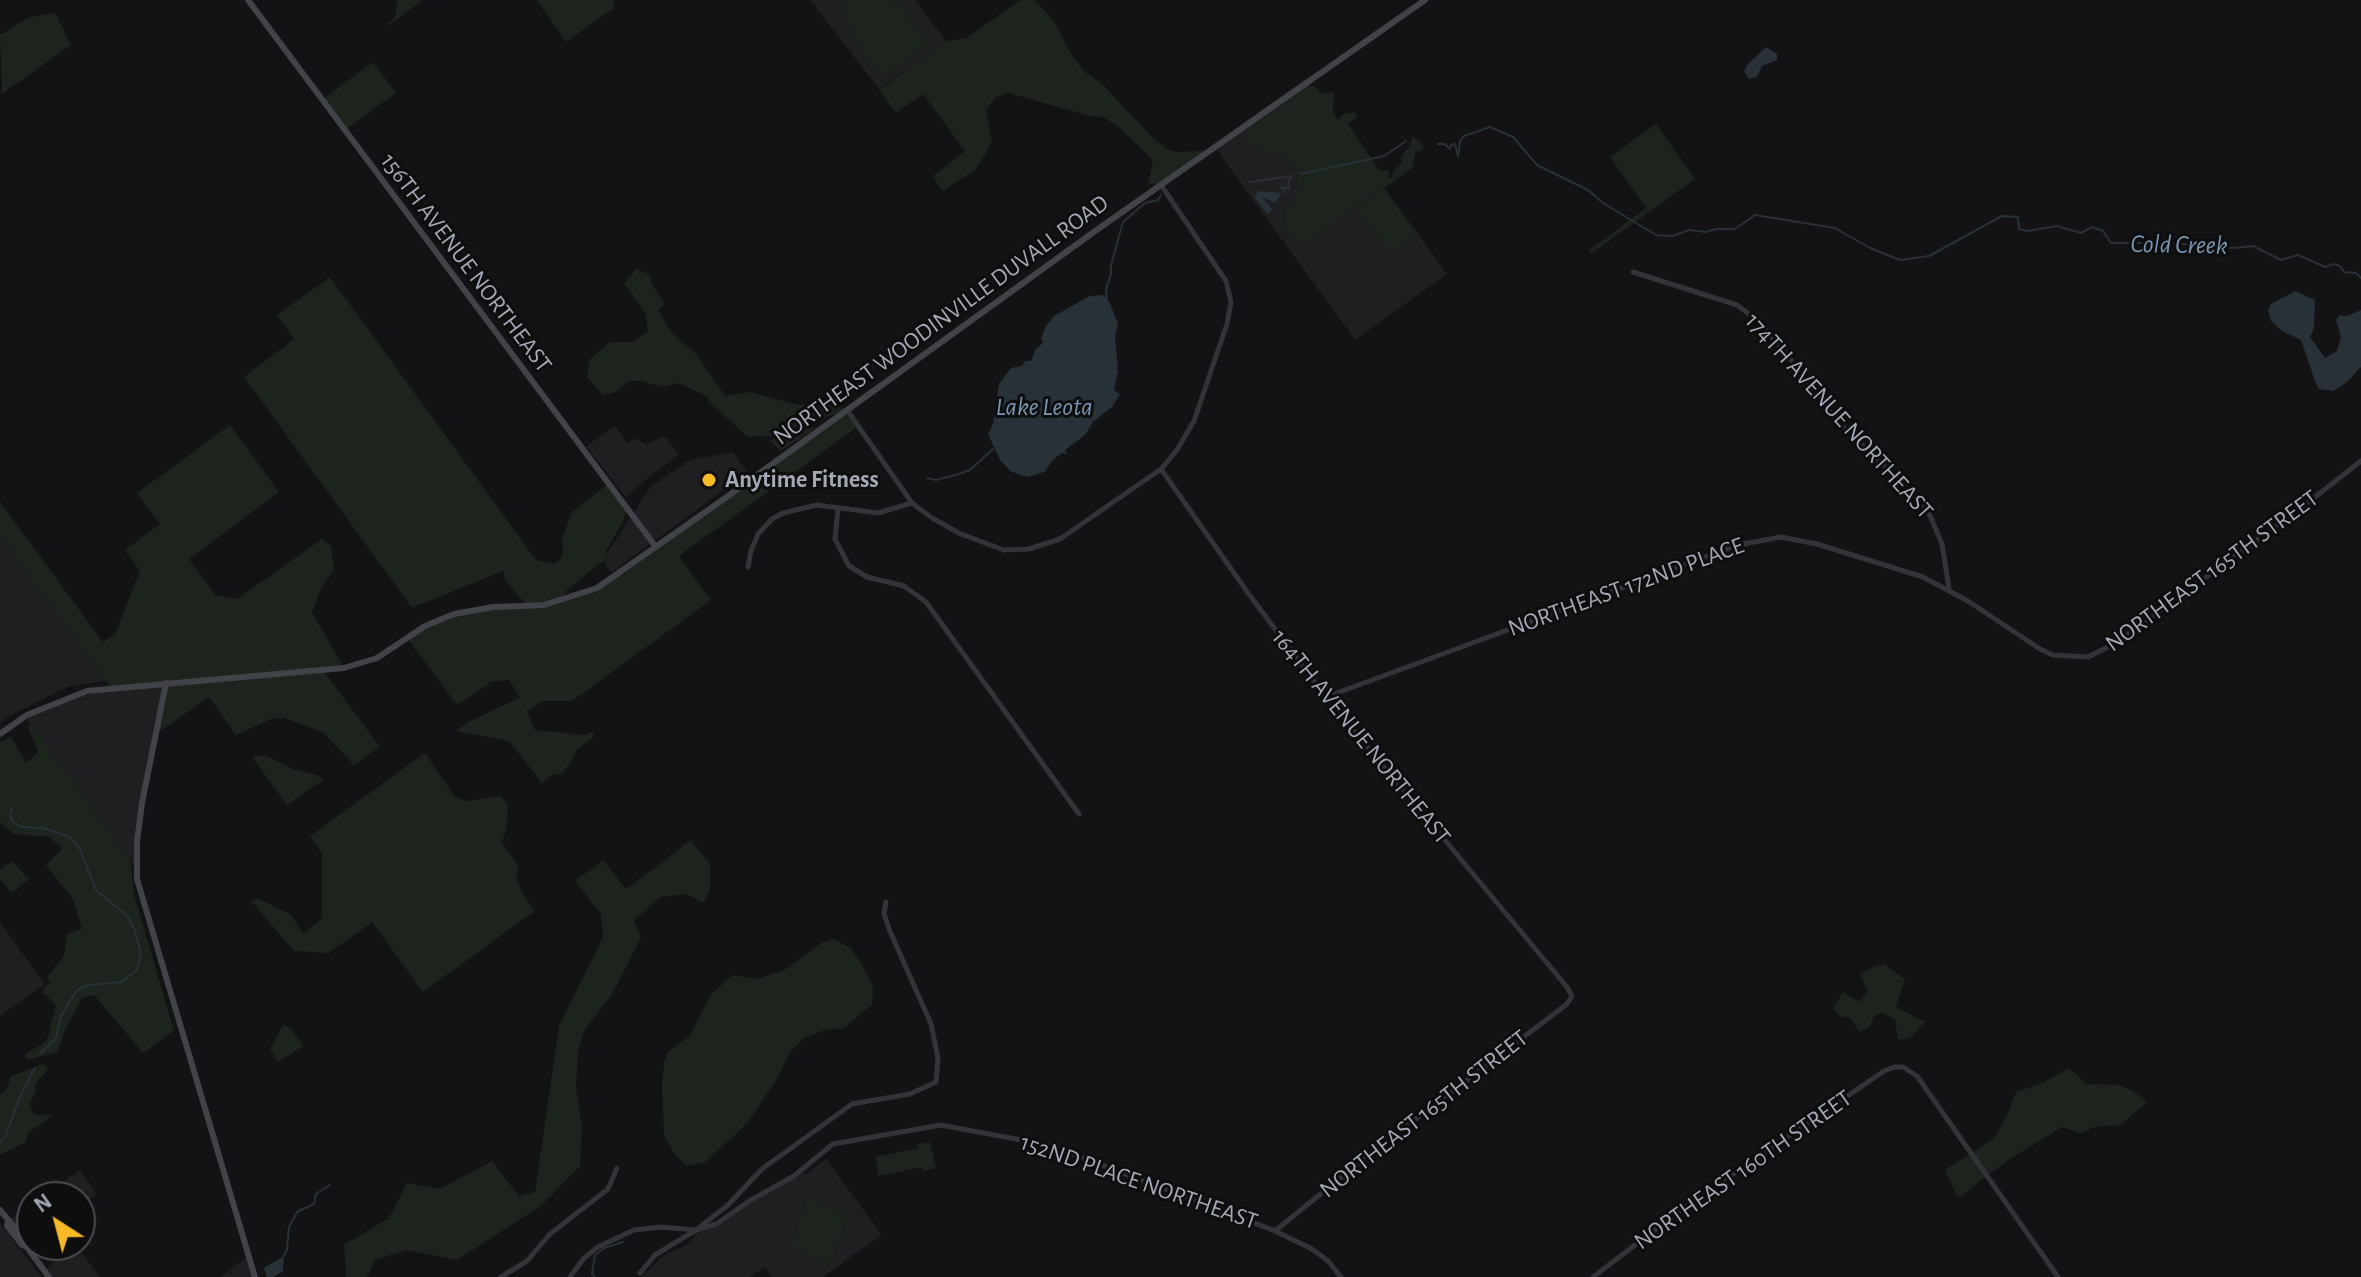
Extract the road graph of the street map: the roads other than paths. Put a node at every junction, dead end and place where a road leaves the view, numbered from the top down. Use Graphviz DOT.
graph roads {
  1 [pos="248,0"];
  2 [pos="1425,0"];
  3 [pos="1161,185"];
  4 [pos="1633,272"];
  5 [pos="847,410"];
  6 [pos="2361,461"];
  7 [pos="1161,469"];
  8 [pos="912,503"];
  9 [pos="838,509"];
  10 [pos="656,547"];
  11 [pos="748,567"];
  12 [pos="1949,589"];
  13 [pos="2053,655"];
  14 [pos="166,683"];
  15 [pos="1326,697"];
  16 [pos="0,734"];
  17 [pos="1079,814"];
  18 [pos="886,902"];
  19 [pos="1572,996"];
  20 [pos="617,1168"];
  21 [pos="0,1210"];
  22 [pos="696,1230"];
  23 [pos="1275,1231"];
  24 [pos="640,1273"];
  25 [pos="49,1277"];
  26 [pos="255,1277"];
  27 [pos="501,1277"];
  28 [pos="570,1277"];
  29 [pos="1341,1277"];
  30 [pos="1593,1277"];
  31 [pos="2058,1277"];
  1 -- 10 [label="main road, 156TH AVENUE NORTHEAST"];
  2 -- 3 [label="main road, NORTHEAST WOODINVILLE DUVALL ROAD"];
  3 -- 5 [label="main road, NORTHEAST WOODINVILLE DUVALL ROAD"];
  3 -- 7 [label="street"];
  4 -- 12 [label="street, 174TH AVENUE NORTHEAST"];
  5 -- 8 [label="street"];
  5 -- 10 [label="main road, NORTHEAST WOODINVILLE DUVALL ROAD"];
  6 -- 13 [label="street, NORTHEAST 165TH STREET"];
  7 -- 8 [label="street"];
  7 -- 15 [label="street, 164TH AVENUE NORTHEAST"];
  8 -- 9 [label="street"];
  9 -- 11 [label="street"];
  9 -- 17 [label="street"];
  10 -- 14 [label="main road, NORTHEAST WOODINVILLE DUVALL ROAD"];
  12 -- 13 [label="street, NORTHEAST 172ND PLACE"];
  12 -- 15 [label="street, NORTHEAST 172ND PLACE"];
  14 -- 16 [label="main road, NORTHEAST WOODINVILLE DUVALL ROAD"];
  14 -- 26 [label="main road"];
  15 -- 19 [label="street, 164TH AVENUE NORTHEAST"];
  18 -- 22 [label="street"];
  19 -- 23 [label="street, NORTHEAST 165TH STREET"];
  20 -- 27 [label="street"];
  21 -- 25 [label="main road"];
  22 -- 23 [label="street, 152ND PLACE NORTHEAST"];
  22 -- 24 [label="street"];
  22 -- 28 [label="street"];
  23 -- 29 [label="street, 152ND PLACE NORTHEAST"];
  30 -- 31 [label="street, NORTHEAST 160TH STREET"];
}
